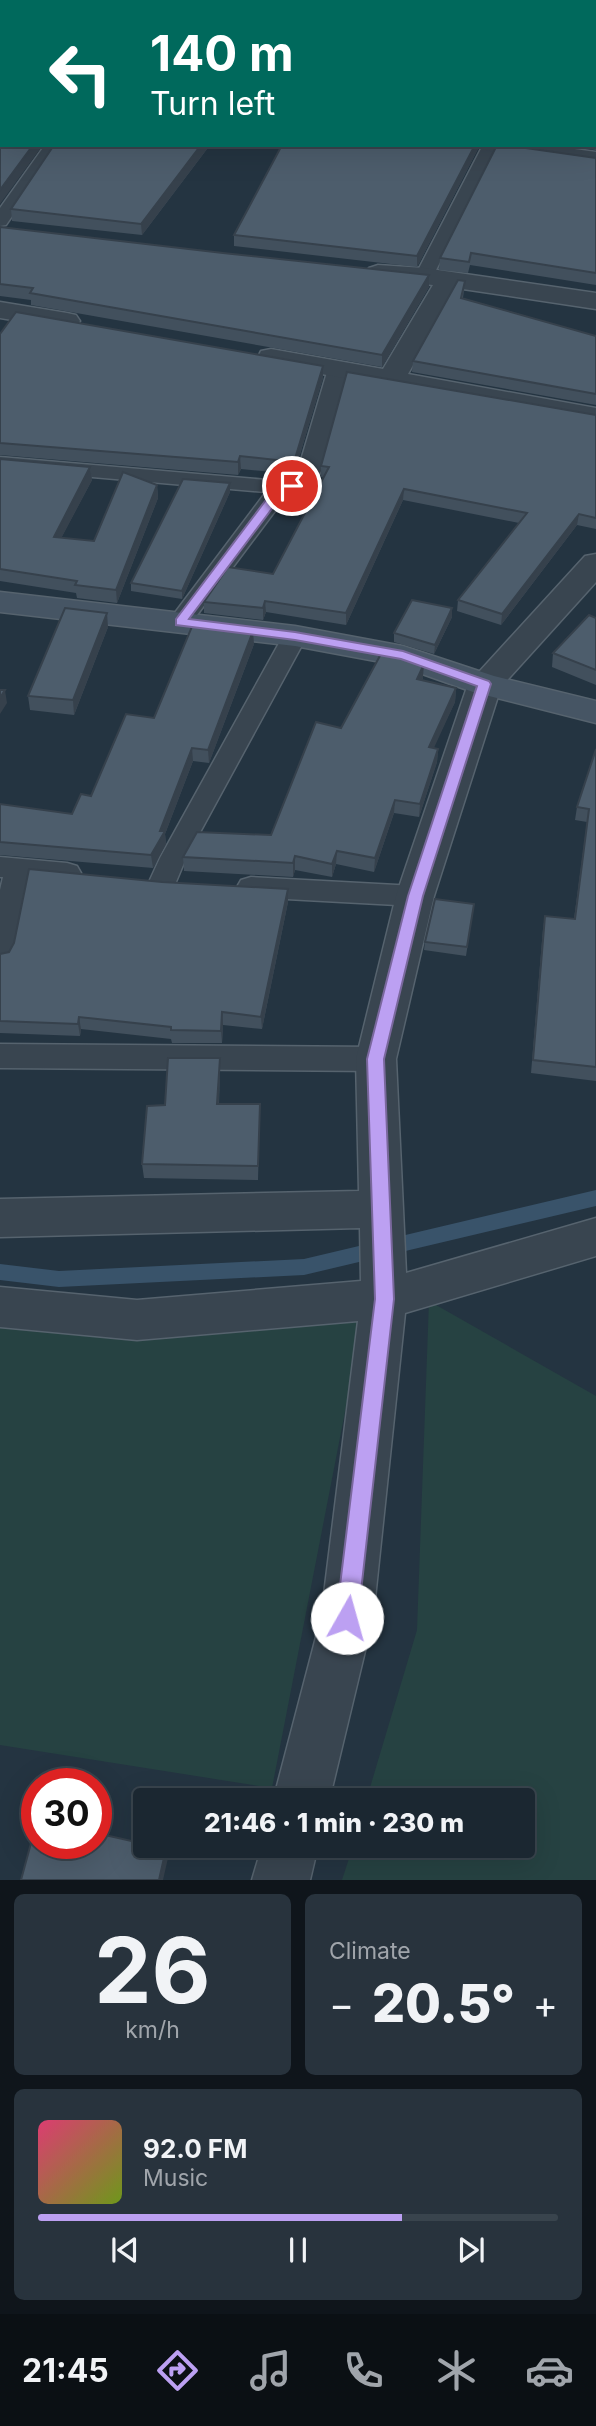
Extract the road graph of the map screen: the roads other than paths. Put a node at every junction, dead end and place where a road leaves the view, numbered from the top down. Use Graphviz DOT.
graph roads {
  1 [pos="52,147"];
  2 [pos="491,147"];
  3 [pos="507,147"];
  4 [pos="596,159"];
  5 [pos="0,221"];
  6 [pos="0,229"];
  7 [pos="27,232"];
  8 [pos="349,270"];
  9 [pos="436,278"];
  10 [pos="596,301"];
  11 [pos="0,310"];
  12 [pos="92,325"];
  13 [pos="242,352"];
  14 [pos="338,369"];
  15 [pos="393,378"];
  16 [pos="596,416"];
  17 [pos="0,463"];
  18 [pos="282,486"];
  19 [pos="596,563"];
  20 [pos="0,603"];
  21 [pos="180,622"];
  22 [pos="295,636"];
  23 [pos="485,684"];
  24 [pos="596,712"];
  25 [pos="9,868"];
  26 [pos="97,876"];
  27 [pos="163,882"];
  28 [pos="229,886"];
  29 [pos="415,896"];
  30 [pos="0,955"];
  31 [pos="0,1056"];
  32 [pos="376,1059"];
  33 [pos="381,1209"];
  34 [pos="0,1218"];
  35 [pos="596,1237"];
  36 [pos="384,1299"];
  37 [pos="0,1307"];
  38 [pos="304,1788"];
  39 [pos="287,1858"];
  40 [pos="281,1880"];
  1 -- 5 [label="lane"];
  2 -- 9 [label="lane"];
  3 -- 4 [label="street"];
  6 -- 7 [label="street"];
  8 -- 9 [label="street"];
  9 -- 10 [label="street"];
  9 -- 15 [label="street"];
  11 -- 12 [label="street"];
  13 -- 14 [label="street"];
  14 -- 15 [label="street"];
  14 -- 18 [label="lane"];
  15 -- 16 [label="street"];
  17 -- 18 [label="lane"];
  18 -- 21 [label="lane"];
  19 -- 23 [label="street"];
  20 -- 21 [label="street"];
  21 -- 22 [label="street"];
  22 -- 23 [label="street"];
  22 -- 27 [label="lane"];
  23 -- 24 [label="street"];
  23 -- 29 [label="street"];
  25 -- 26 [label="lane"];
  25 -- 30 [label="lane"];
  28 -- 29 [label="lane"];
  29 -- 32 [label="street"];
  31 -- 32 [label="lane"];
  32 -- 33 [label="street"];
  33 -- 34 [label="street"];
  33 -- 36 [label="street"];
  35 -- 36 [label="street"];
  36 -- 37 [label="street"];
  36 -- 38 [label="street"];
  39 -- 40 [label="street"];
}
